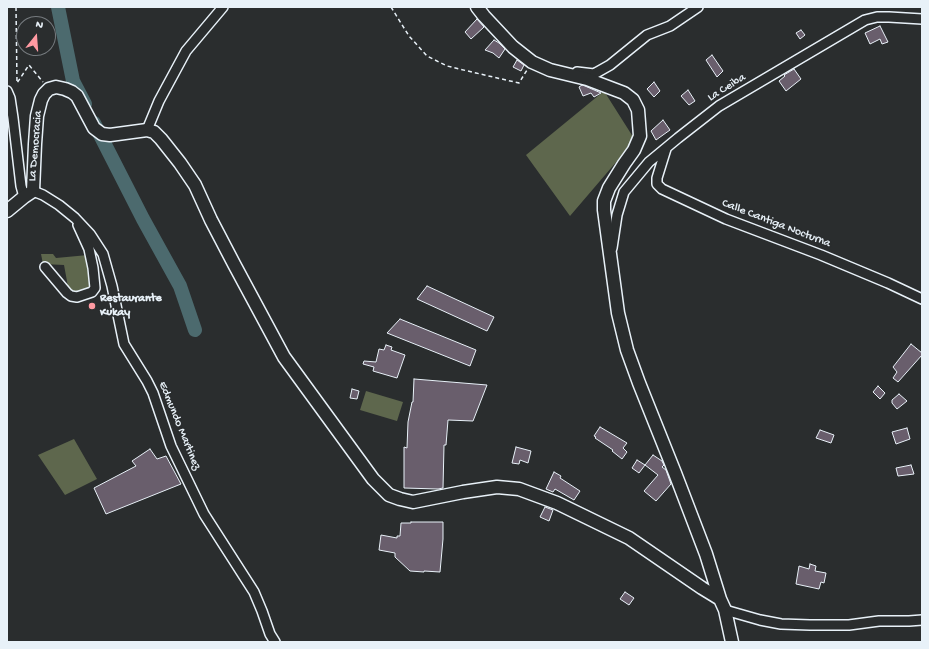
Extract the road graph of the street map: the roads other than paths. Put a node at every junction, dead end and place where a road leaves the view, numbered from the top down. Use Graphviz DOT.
graph roads {
  1 [pos="224,7"];
  2 [pos="477,7"];
  3 [pos="698,7"];
  4 [pos="922,20"];
  5 [pos="550,70"];
  6 [pos="7,91"];
  7 [pos="147,130"];
  8 [pos="666,149"];
  9 [pos="28,194"];
  10 [pos="7,211"];
  11 [pos="75,218"];
  12 [pos="610,257"];
  13 [pos="45,267"];
  14 [pos="922,299"];
  15 [pos="723,604"];
  16 [pos="922,620"];
  17 [pos="275,642"];
  18 [pos="732,642"];
  1 -- 7 [label="street"];
  2 -- 5 [label="street"];
  3 -- 5 [label="street"];
  4 -- 8 [label="street, La Ceiba"];
  5 -- 12 [label="street"];
  6 -- 9 [label="street"];
  7 -- 9 [label="street, La Democracia"];
  7 -- 15 [label="street"];
  8 -- 12 [label="street, La Ceiba"];
  8 -- 14 [label="street, Calle Cantiga Nocturna"];
  9 -- 10 [label="street, La Democracia"];
  9 -- 11 [label="street, Edmundo Martinez"];
  11 -- 13 [label="street"];
  11 -- 17 [label="street, Edmundo Martinez"];
  12 -- 15 [label="street"];
  15 -- 16 [label="street"];
  15 -- 18 [label="street"];
}
